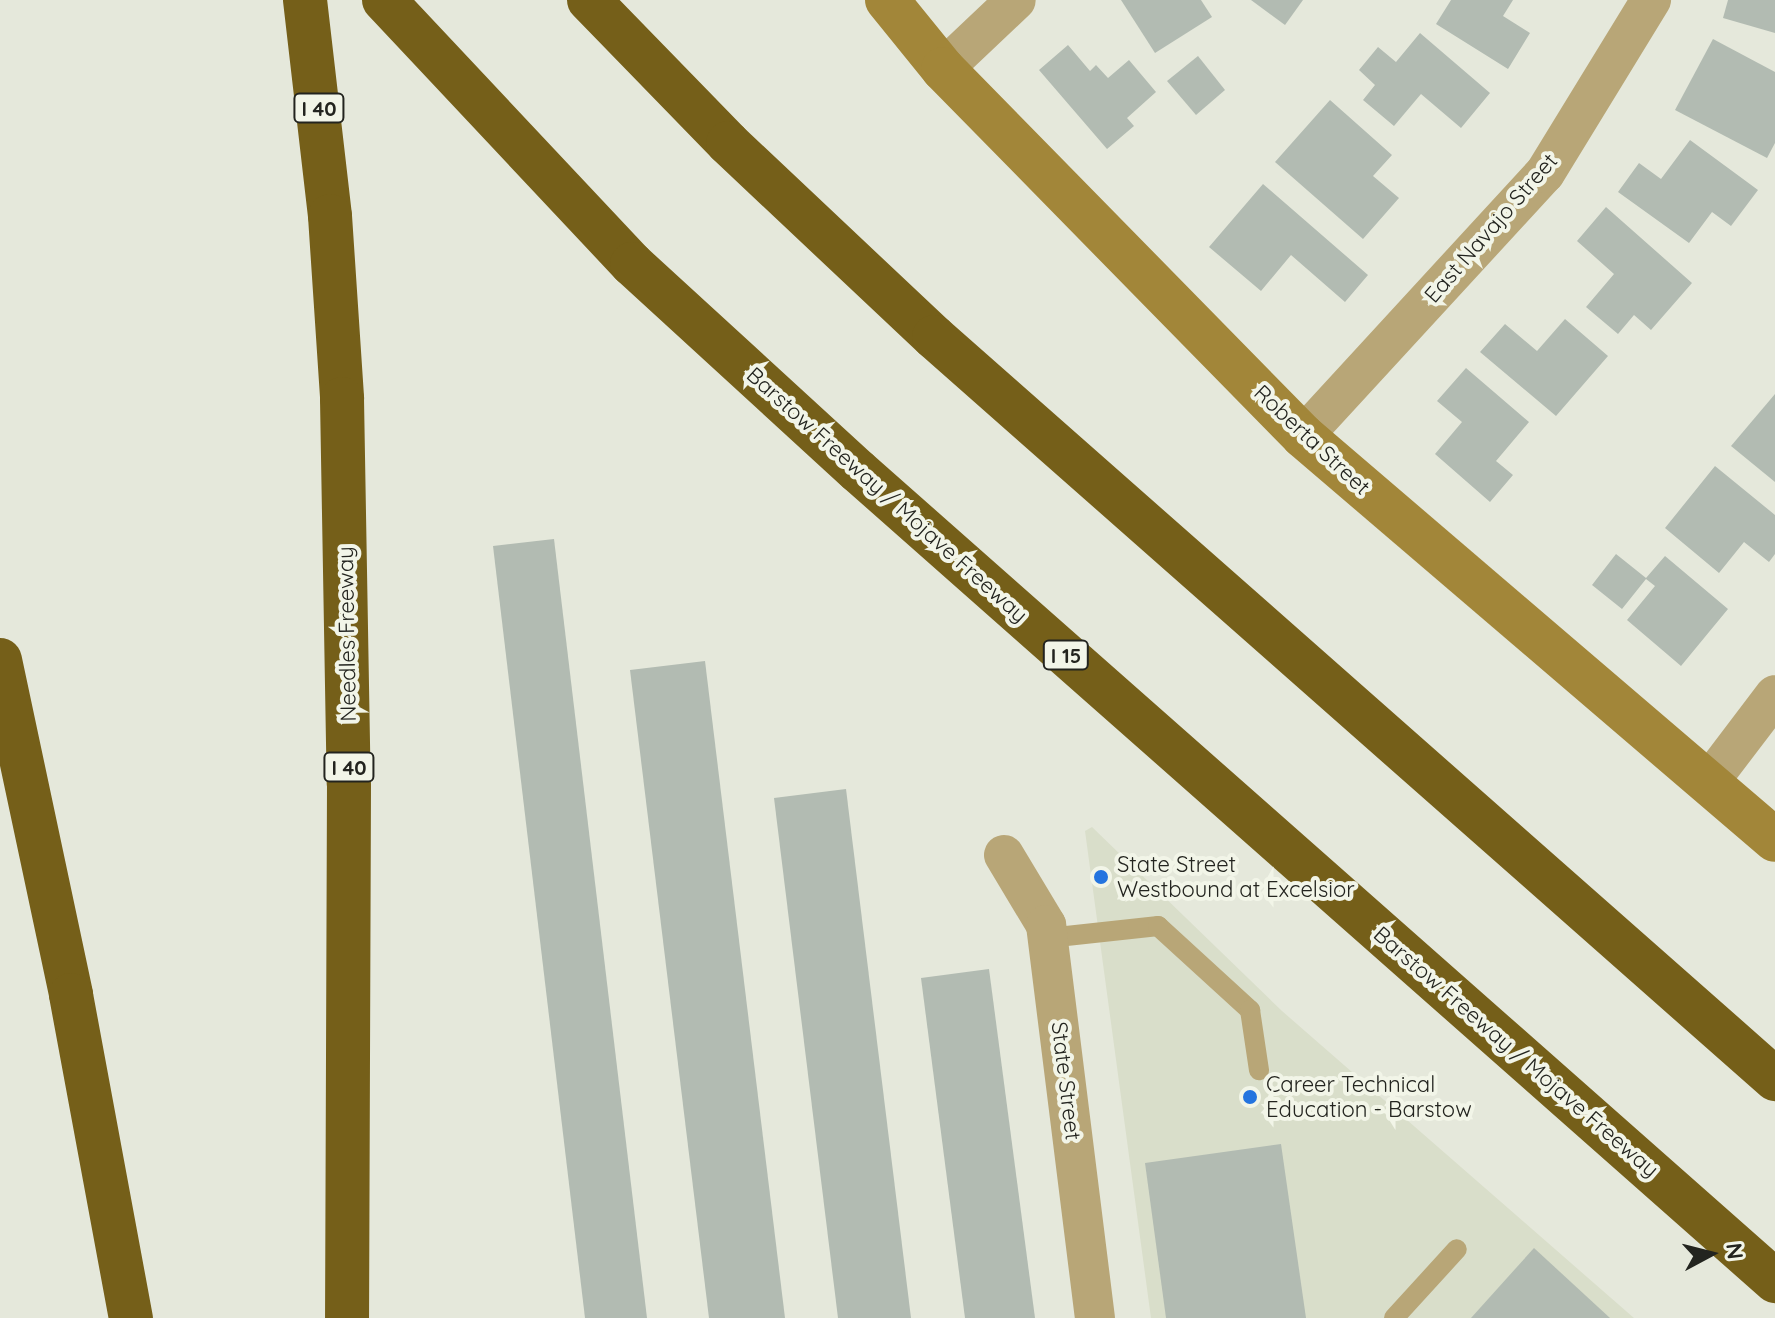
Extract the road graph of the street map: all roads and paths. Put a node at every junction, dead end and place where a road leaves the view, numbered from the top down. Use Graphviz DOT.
graph roads {
  1 [pos="305,0"];
  2 [pos="384,0"];
  3 [pos="589,0"];
  4 [pos="887,0"];
  5 [pos="1016,0"];
  6 [pos="1651,0"];
  7 [pos="943,69"];
  8 [pos="1303,436"];
  9 [pos="0,660"];
  10 [pos="1775,695"];
  11 [pos="1709,782"];
  12 [pos="1775,840"];
  13 [pos="1004,855"];
  14 [pos="1048,938"];
  15 [pos="1259,1070"];
  16 [pos="1775,1079"];
  17 [pos="1457,1249"];
  18 [pos="1775,1281"];
  19 [pos="131,1318"];
  20 [pos="347,1318"];
  21 [pos="1095,1318"];
  22 [pos="1394,1318"];
  1 -- 20 [label="highway, Needles Freeway / I 40"];
  2 -- 18 [label="highway, Barstow Freeway / Mojave Freeway / I 15"];
  3 -- 16 [label="highway"];
  4 -- 7 [label="street, Roberta Street"];
  5 -- 7 [label="street"];
  6 -- 8 [label="street, East Navajo Street"];
  7 -- 8 [label="street, Roberta Street"];
  8 -- 11 [label="street, Roberta Street"];
  9 -- 19 [label="highway"];
  10 -- 11 [label="street"];
  11 -- 12 [label="street, Roberta Street"];
  13 -- 14 [label="street, State Street"];
  14 -- 15 [label="lane"];
  14 -- 21 [label="street, State Street"];
  17 -- 22 [label="lane"];
}
